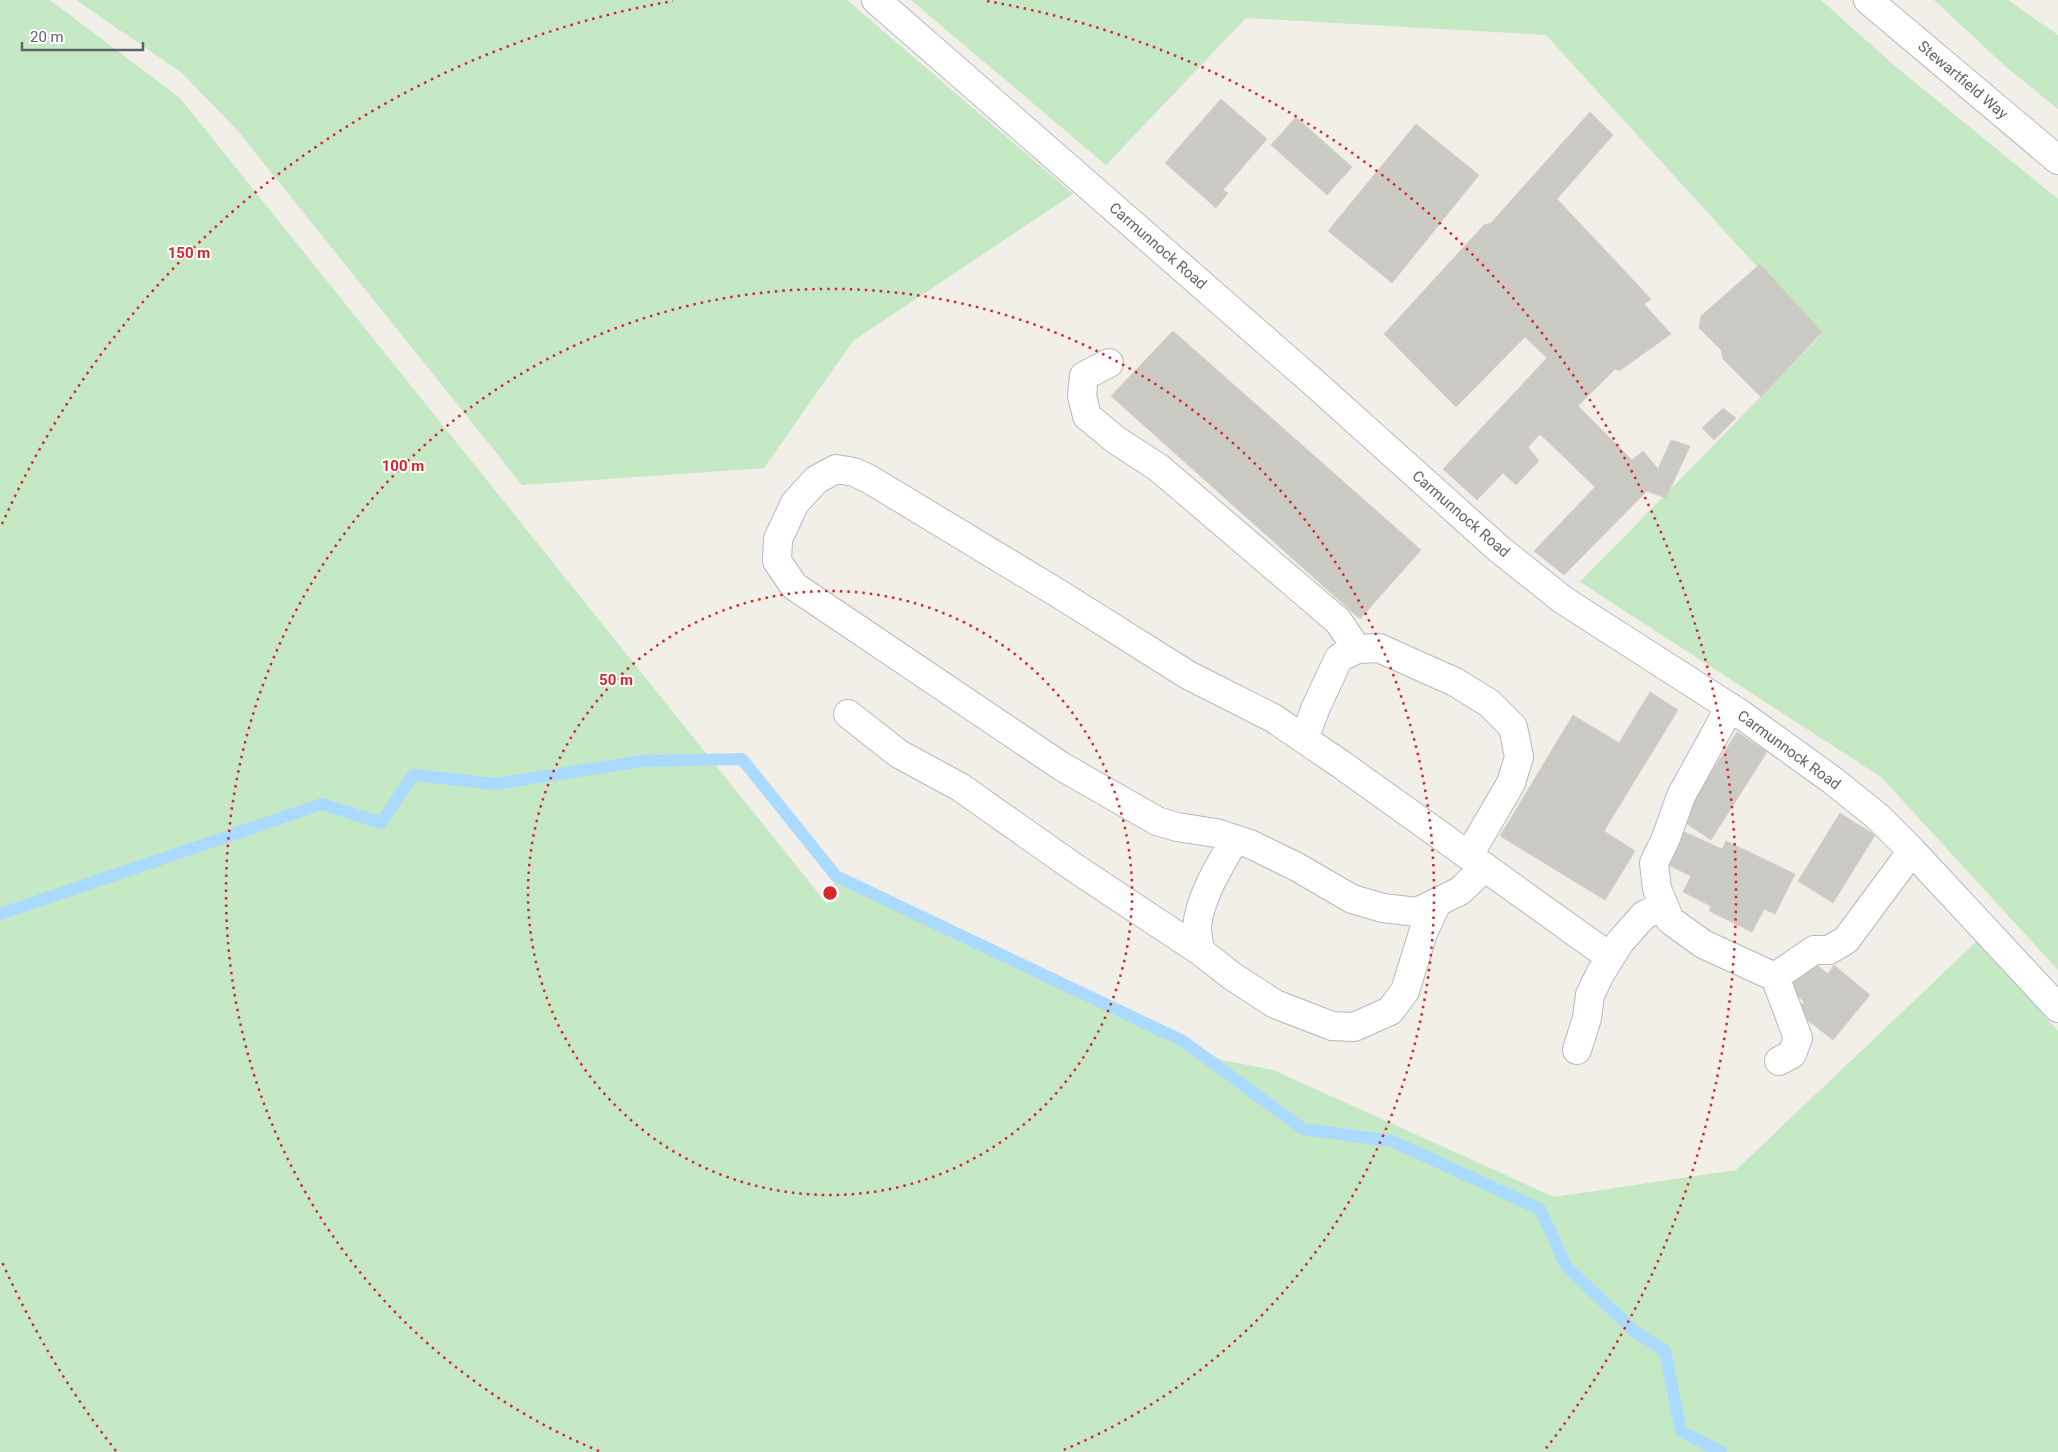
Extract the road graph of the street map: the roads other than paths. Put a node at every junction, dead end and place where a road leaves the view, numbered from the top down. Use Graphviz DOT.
graph roads {
  1 [pos="876,0"];
  2 [pos="1868,0"];
  3 [pos="2058,160"];
  4 [pos="1109,363"];
  5 [pos="1358,649"];
  6 [pos="1730,707"];
  7 [pos="848,714"];
  8 [pos="1304,739"];
  9 [pos="1235,839"];
  10 [pos="1912,851"];
  11 [pos="1477,861"];
  12 [pos="1437,903"];
  13 [pos="1664,906"];
  14 [pos="1200,950"];
  15 [pos="1610,957"];
  16 [pos="1775,977"];
  17 [pos="2058,1008"];
  18 [pos="1577,1050"];
  19 [pos="1779,1061"];
  1 -- 6 [label="street, Carmunnock Road"];
  2 -- 3 [label="street, Stewartfield Way"];
  4 -- 5 [label="street"];
  5 -- 8 [label="street"];
  5 -- 11 [label="street"];
  6 -- 10 [label="street, Carmunnock Road"];
  6 -- 13 [label="street"];
  7 -- 14 [label="street"];
  8 -- 9 [label="street"];
  8 -- 11 [label="street"];
  9 -- 12 [label="street"];
  9 -- 14 [label="street"];
  10 -- 16 [label="street"];
  10 -- 17 [label="street, Carmunnock Road"];
  11 -- 12 [label="street"];
  11 -- 15 [label="street"];
  12 -- 14 [label="street"];
  13 -- 15 [label="street"];
  13 -- 16 [label="street"];
  15 -- 18 [label="street"];
  16 -- 19 [label="street"];
}
